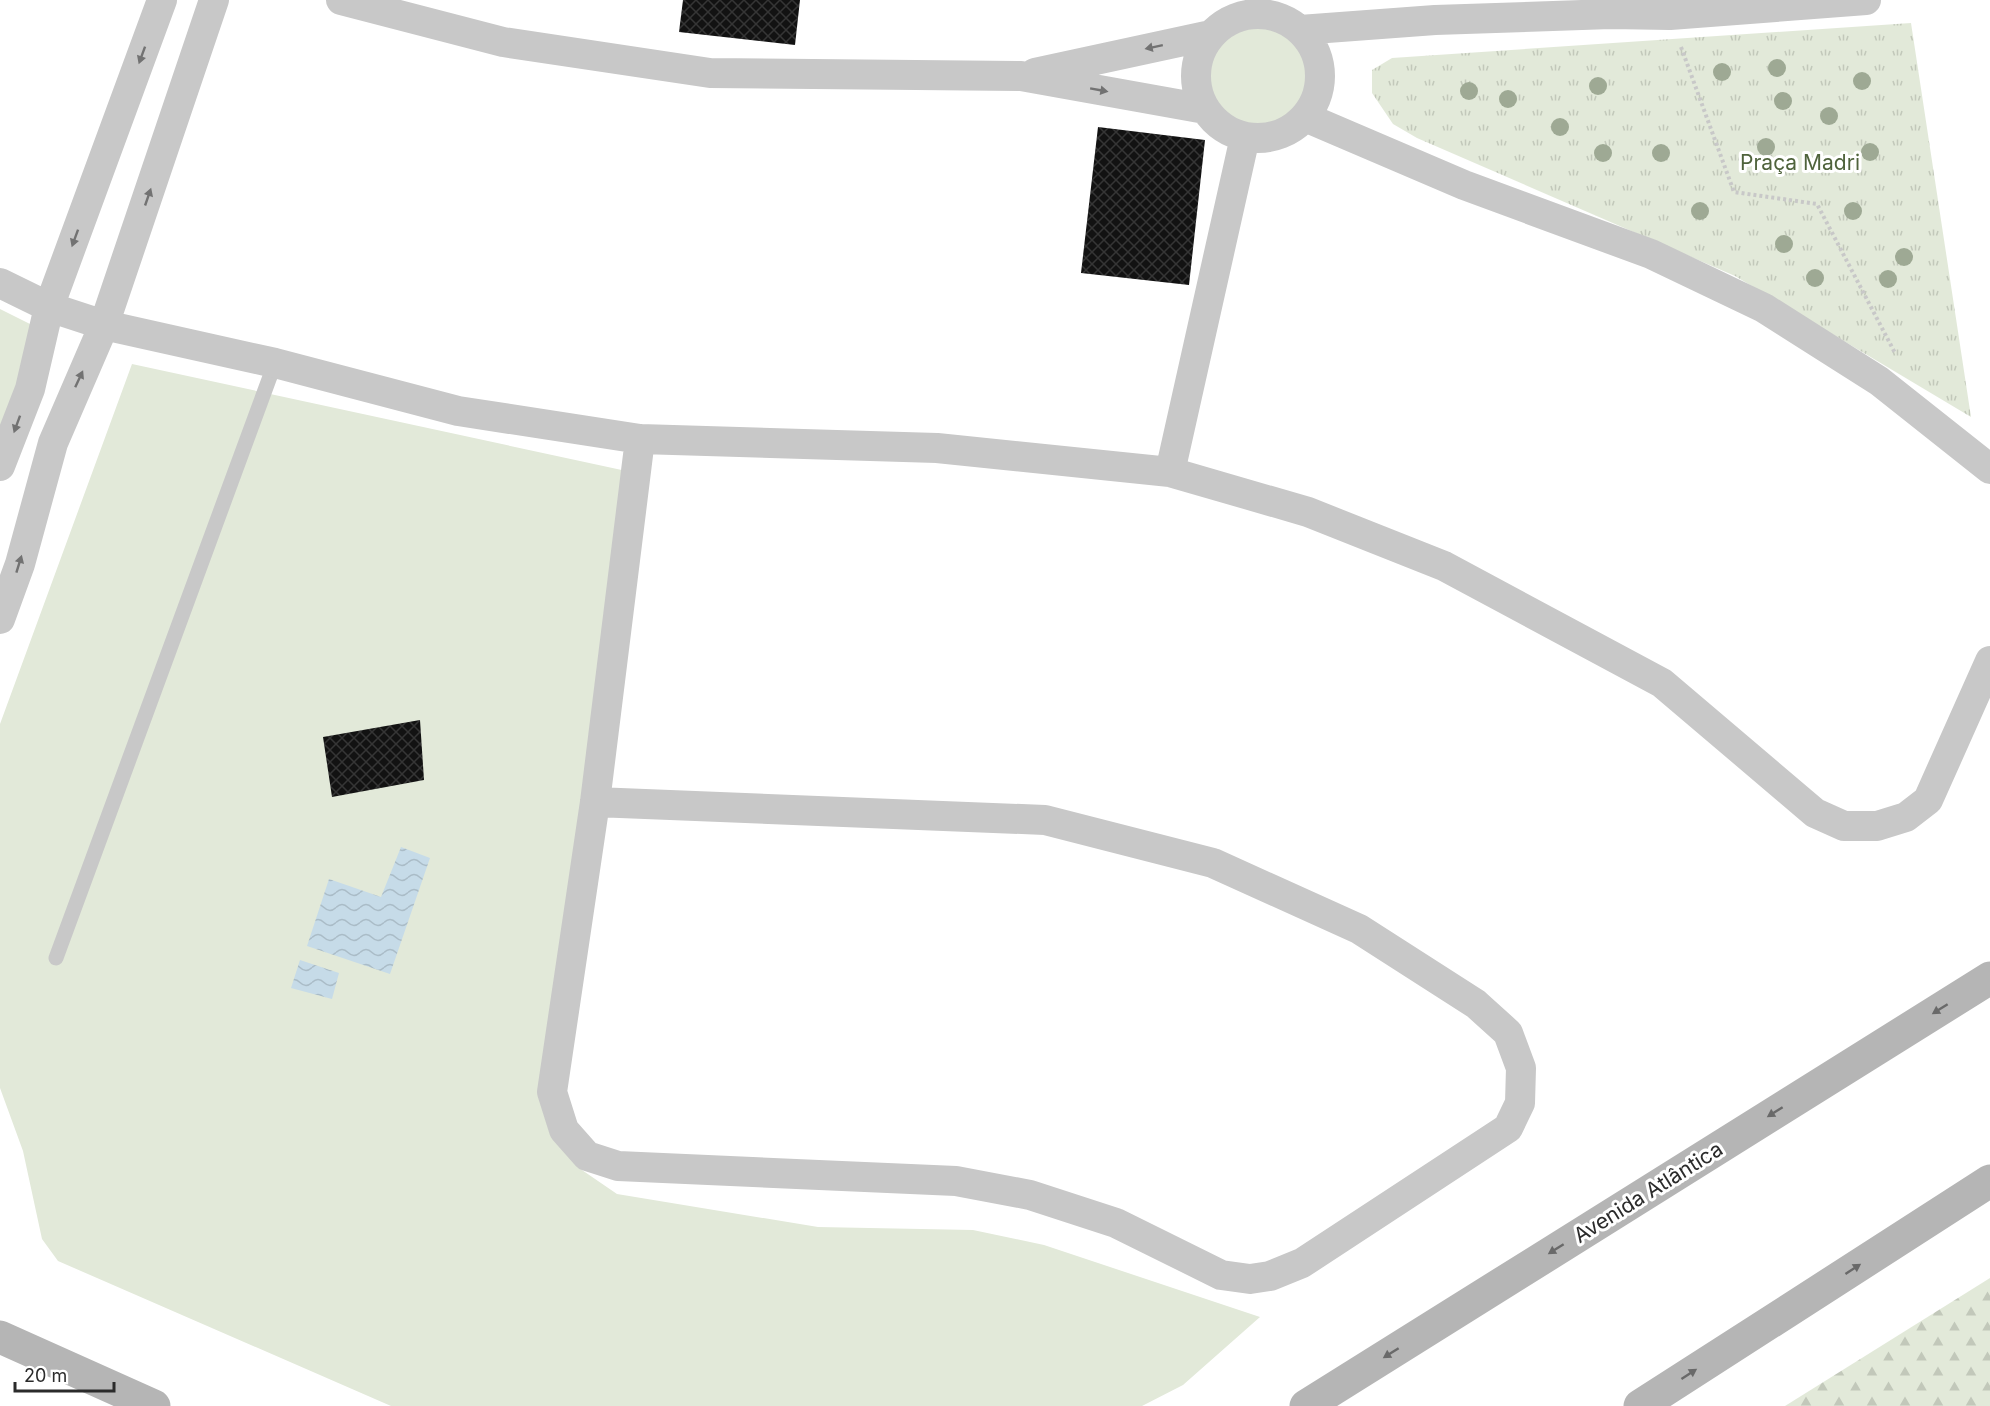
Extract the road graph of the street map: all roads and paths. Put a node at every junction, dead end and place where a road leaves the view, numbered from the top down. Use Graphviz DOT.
graph roads {
  1 [pos="162,0"];
  2 [pos="214,0"];
  3 [pos="341,0"];
  4 [pos="1866,0"];
  5 [pos="1252,7"];
  6 [pos="1670,15"];
  7 [pos="1300,30"];
  8 [pos="1211,35"];
  9 [pos="1021,76"];
  10 [pos="1205,109"];
  11 [pos="1305,117"];
  12 [pos="1245,137"];
  13 [pos="0,283"];
  14 [pos="49,307"];
  15 [pos="104,325"];
  16 [pos="1899,360"];
  17 [pos="275,363"];
  18 [pos="640,439"];
  19 [pos="0,466"];
  20 [pos="1990,469"];
  21 [pos="1170,472"];
  22 [pos="0,619"];
  23 [pos="1990,661"];
  24 [pos="595,802"];
  25 [pos="56,958"];
  26 [pos="1990,978"];
  27 [pos="1990,1181"];
  28 [pos="0,1337"];
  29 [pos="154,1406"];
  30 [pos="1306,1406"];
  31 [pos="1640,1406"];
  1 -- 14 [label="street, one-way"];
  15 -- 2 [label="street, one-way"];
  3 -- 9 [label="street"];
  4 -- 6 [label="street"];
  5 -- 7 [label="street"];
  5 -- 8 [label="street"];
  6 -- 7 [label="street"];
  6 -- 16 [label="path"];
  7 -- 11 [label="street"];
  8 -- 9 [label="street, one-way"];
  8 -- 10 [label="street"];
  9 -- 10 [label="street, one-way"];
  10 -- 12 [label="street"];
  11 -- 12 [label="street"];
  11 -- 20 [label="street"];
  12 -- 21 [label="street"];
  13 -- 14 [label="street"];
  14 -- 15 [label="street"];
  14 -- 19 [label="street, one-way"];
  15 -- 17 [label="street"];
  22 -- 15 [label="street, one-way"];
  17 -- 18 [label="street"];
  17 -- 25 [label="lane"];
  18 -- 21 [label="street"];
  18 -- 24 [label="street"];
  21 -- 23 [label="street"];
  24 -- 24 [label="street"];
  26 -- 30 [label="street, Avenida Atlântica, one-way"];
  31 -- 27 [label="street, one-way"];
  28 -- 29 [label="street"];
}
